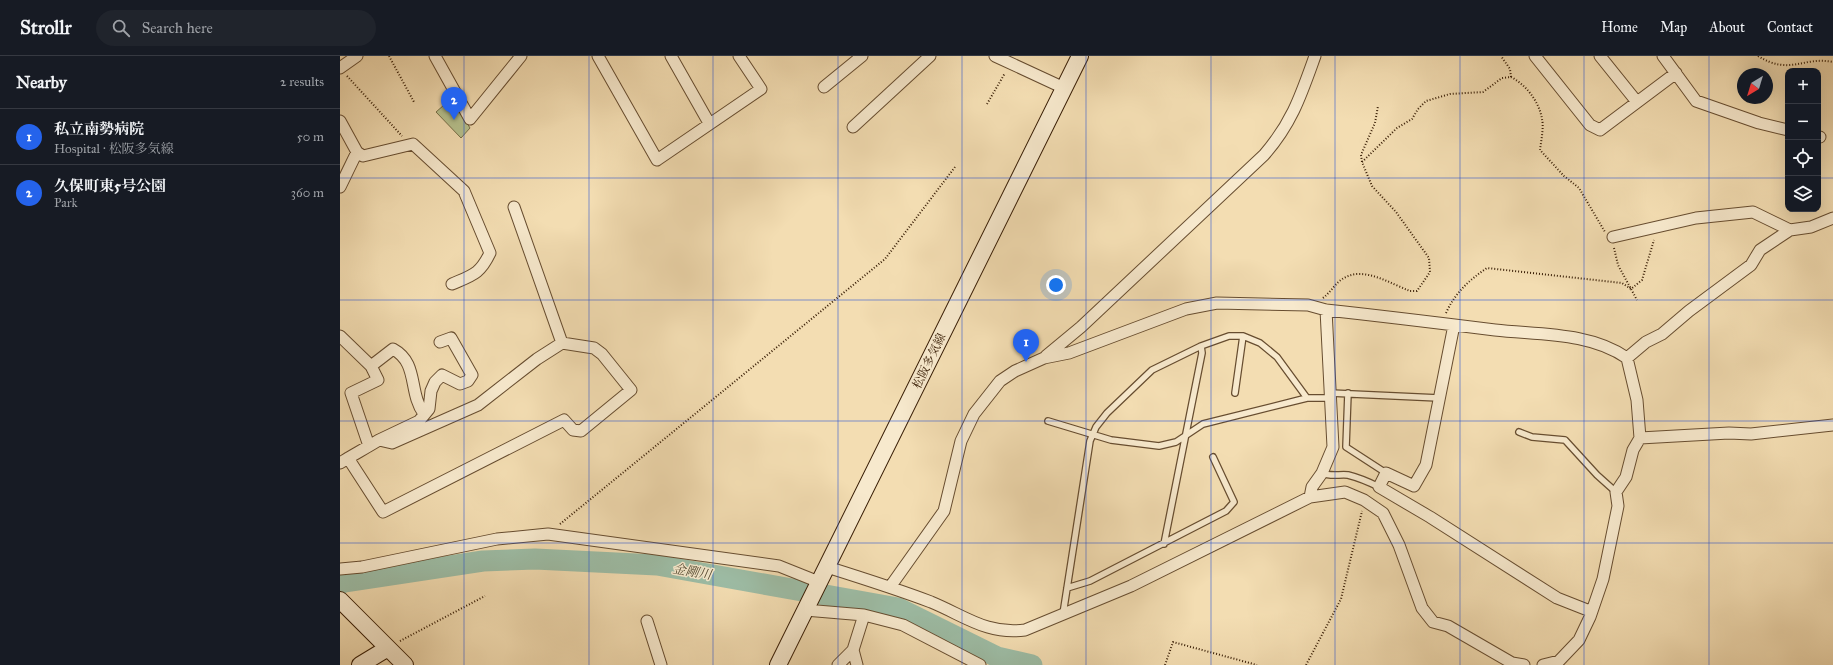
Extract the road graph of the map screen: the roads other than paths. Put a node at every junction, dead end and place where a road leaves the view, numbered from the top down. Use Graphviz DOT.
graph roads {
  1 [pos="357,56"];
  2 [pos="435,56"];
  3 [pos="521,56"];
  4 [pos="598,56"];
  5 [pos="671,56"];
  6 [pos="739,56"];
  7 [pos="862,56"];
  8 [pos="930,56"];
  9 [pos="995,56"];
  10 [pos="1080,56"];
  11 [pos="1315,56"];
  12 [pos="1535,56"];
  13 [pos="1600,56"];
  14 [pos="1663,56"];
  15 [pos="340,66"];
  16 [pos="1676,73"];
  17 [pos="824,87"];
  18 [pos="1064,88"];
  19 [pos="1637,102"];
  20 [pos="340,120"];
  21 [pos="709,124"];
  22 [pos="853,127"];
  23 [pos="1785,129"];
  24 [pos="357,152"];
  25 [pos="340,186"];
  26 [pos="514,208"];
  27 [pos="1833,218"];
  28 [pos="1790,230"];
  29 [pos="1612,237"];
  30 [pos="452,284"];
  31 [pos="1326,310"];
  32 [pos="1454,325"];
  33 [pos="340,336"];
  34 [pos="1242,336"];
  35 [pos="440,342"];
  36 [pos="562,343"];
  37 [pos="1201,346"];
  38 [pos="1044,358"];
  39 [pos="1627,358"];
  40 [pos="371,366"];
  41 [pos="1235,393"];
  42 [pos="1348,393"];
  43 [pos="1330,395"];
  44 [pos="1307,398"];
  45 [pos="1439,398"];
  46 [pos="424,414"];
  47 [pos="1048,421"];
  48 [pos="1833,425"];
  49 [pos="1519,432"];
  50 [pos="1185,434"];
  51 [pos="1093,435"];
  52 [pos="1640,438"];
  53 [pos="379,440"];
  54 [pos="369,446"];
  55 [pos="1213,458"];
  56 [pos="344,460"];
  57 [pos="1322,473"];
  58 [pos="1386,473"];
  59 [pos="1379,487"];
  60 [pos="1616,492"];
  61 [pos="1310,497"];
  62 [pos="1164,544"];
  63 [pos="827,567"];
  64 [pos="340,569"];
  65 [pos="818,585"];
  66 [pos="890,587"];
  67 [pos="1067,588"];
  68 [pos="340,600"];
  69 [pos="806,607"];
  70 [pos="1590,611"];
  71 [pos="864,615"];
  72 [pos="1063,616"];
  73 [pos="647,621"];
  74 [pos="388,648"];
  75 [pos="853,650"];
  76 [pos="360,665"];
  77 [pos="406,665"];
  78 [pos="661,665"];
  79 [pos="778,665"];
  80 [pos="838,665"];
  81 [pos="857,665"];
  82 [pos="980,665"];
  83 [pos="1524,665"];
  84 [pos="1543,665"];
  1 -- 15 [label="street"];
  2 -- 3 [label="street"];
  4 -- 21 [label="street"];
  5 -- 21 [label="street"];
  6 -- 21 [label="street"];
  7 -- 17 [label="street"];
  8 -- 22 [label="street"];
  9 -- 18 [label="street"];
  10 -- 18 [label="main road, 松阪多気線"];
  11 -- 38 [label="street"];
  12 -- 19 [label="street"];
  13 -- 19 [label="street"];
  14 -- 16 [label="street"];
  16 -- 19 [label="street"];
  16 -- 23 [label="street"];
  18 -- 63 [label="main road, 松阪多気線"];
  20 -- 24 [label="street"];
  24 -- 25 [label="street"];
  24 -- 30 [label="street"];
  26 -- 36 [label="street"];
  27 -- 28 [label="street"];
  28 -- 29 [label="street"];
  28 -- 39 [label="street"];
  31 -- 32 [label="street"];
  31 -- 38 [label="street"];
  31 -- 43 [label="street"];
  32 -- 39 [label="street"];
  32 -- 45 [label="street"];
  33 -- 40 [label="street"];
  34 -- 37 [label="lane"];
  34 -- 41 [label="lane"];
  34 -- 44 [label="lane"];
  35 -- 46 [label="street"];
  36 -- 53 [label="street"];
  36 -- 56 [label="street"];
  37 -- 50 [label="lane"];
  37 -- 51 [label="lane"];
  38 -- 66 [label="street"];
  39 -- 52 [label="street"];
  40 -- 46 [label="street"];
  40 -- 54 [label="street"];
  42 -- 43 [label="lane"];
  42 -- 45 [label="lane"];
  42 -- 58 [label="lane"];
  43 -- 44 [label="lane"];
  43 -- 57 [label="street"];
  44 -- 50 [label="lane"];
  45 -- 58 [label="street"];
  46 -- 53 [label="street"];
  47 -- 51 [label="lane"];
  48 -- 52 [label="street"];
  49 -- 60 [label="lane"];
  50 -- 51 [label="lane"];
  50 -- 62 [label="lane"];
  51 -- 67 [label="lane"];
  52 -- 60 [label="street"];
  53 -- 54 [label="street"];
  54 -- 56 [label="street"];
  55 -- 62 [label="lane"];
  57 -- 59 [label="lane"];
  57 -- 61 [label="street"];
  58 -- 59 [label="street"];
  59 -- 70 [label="street"];
  60 -- 70 [label="street"];
  61 -- 72 [label="street"];
  61 -- 83 [label="street"];
  62 -- 67 [label="lane"];
  63 -- 65 [label="main road, 松阪多気線"];
  63 -- 66 [label="street"];
  64 -- 65 [label="street"];
  65 -- 69 [label="main road, 松阪多気線"];
  66 -- 72 [label="street"];
  67 -- 72 [label="lane"];
  68 -- 74 [label="main road"];
  69 -- 71 [label="street"];
  69 -- 79 [label="main road, 松阪多気線"];
  70 -- 84 [label="street"];
  71 -- 75 [label="street"];
  71 -- 82 [label="street"];
  73 -- 78 [label="street"];
  74 -- 76 [label="main road"];
  74 -- 77 [label="main road"];
  75 -- 80 [label="street"];
  75 -- 81 [label="street"];
}
